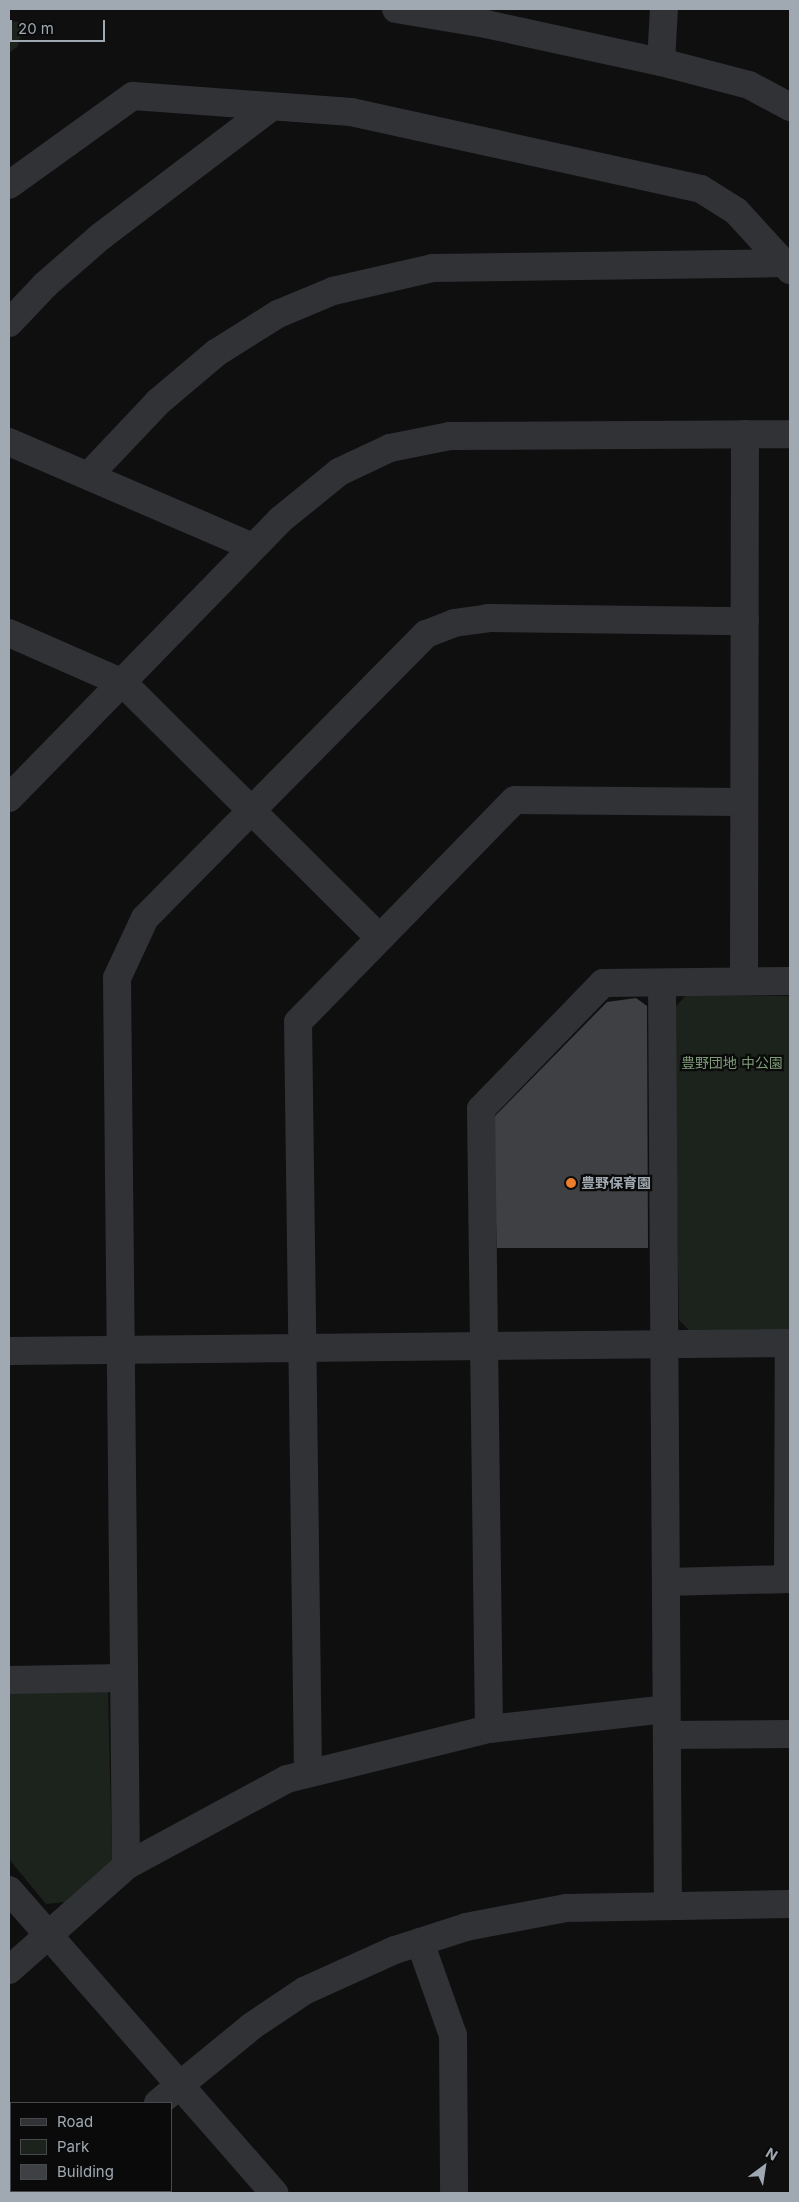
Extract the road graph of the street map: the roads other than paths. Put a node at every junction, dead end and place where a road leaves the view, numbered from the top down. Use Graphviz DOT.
graph roads {
  1 [pos="396,9"];
  2 [pos="664,9"];
  3 [pos="661,62"];
  4 [pos="271,107"];
  5 [pos="790,108"];
  6 [pos="9,185"];
  7 [pos="788,266"];
  8 [pos="9,323"];
  9 [pos="745,434"];
  10 [pos="790,434"];
  11 [pos="9,442"];
  12 [pos="90,474"];
  13 [pos="253,547"];
  14 [pos="745,621"];
  15 [pos="9,633"];
  16 [pos="123,683"];
  17 [pos="9,798"];
  18 [pos="743,802"];
  19 [pos="252,812"];
  20 [pos="380,938"];
  21 [pos="790,981"];
  22 [pos="744,982"];
  23 [pos="662,984"];
  24 [pos="790,1344"];
  25 [pos="665,1346"];
  26 [pos="484,1349"];
  27 [pos="300,1350"];
  28 [pos="9,1351"];
  29 [pos="119,1352"];
  30 [pos="789,1579"];
  31 [pos="666,1582"];
  32 [pos="122,1678"];
  33 [pos="9,1680"];
  34 [pos="666,1709"];
  35 [pos="489,1729"];
  36 [pos="790,1734"];
  37 [pos="667,1735"];
  38 [pos="308,1772"];
  39 [pos="126,1866"];
  40 [pos="9,1890"];
  41 [pos="668,1904"];
  42 [pos="790,1904"];
  43 [pos="49,1936"];
  44 [pos="420,1942"];
  45 [pos="9,1970"];
  46 [pos="180,2083"];
  47 [pos="159,2102"];
  48 [pos="274,2193"];
  49 [pos="454,2193"];
  1 -- 3 [label="street"];
  2 -- 3 [label="street"];
  3 -- 5 [label="street"];
  4 -- 6 [label="street"];
  4 -- 7 [label="street"];
  4 -- 8 [label="street"];
  7 -- 12 [label="street"];
  9 -- 10 [label="street"];
  9 -- 13 [label="street"];
  9 -- 14 [label="street"];
  11 -- 12 [label="street"];
  12 -- 13 [label="street"];
  13 -- 16 [label="street"];
  14 -- 18 [label="street"];
  14 -- 19 [label="street"];
  15 -- 16 [label="street"];
  16 -- 17 [label="street"];
  16 -- 19 [label="street"];
  18 -- 20 [label="street"];
  18 -- 22 [label="street"];
  19 -- 20 [label="street"];
  19 -- 29 [label="street"];
  20 -- 27 [label="street"];
  21 -- 22 [label="street"];
  22 -- 23 [label="street"];
  23 -- 25 [label="street"];
  23 -- 26 [label="street"];
  24 -- 25 [label="street"];
  24 -- 30 [label="street"];
  25 -- 26 [label="street"];
  25 -- 31 [label="street"];
  26 -- 27 [label="street"];
  26 -- 35 [label="street"];
  27 -- 29 [label="street"];
  27 -- 38 [label="street"];
  28 -- 29 [label="street"];
  29 -- 32 [label="street"];
  30 -- 31 [label="street"];
  31 -- 34 [label="street"];
  32 -- 33 [label="street"];
  32 -- 39 [label="street"];
  34 -- 35 [label="street"];
  34 -- 37 [label="street"];
  35 -- 38 [label="street"];
  36 -- 37 [label="street"];
  37 -- 41 [label="street"];
  38 -- 39 [label="street"];
  39 -- 43 [label="street"];
  40 -- 43 [label="street"];
  41 -- 42 [label="street"];
  41 -- 44 [label="street"];
  43 -- 45 [label="street"];
  43 -- 46 [label="street"];
  44 -- 46 [label="street"];
  44 -- 49 [label="street"];
  46 -- 47 [label="street"];
  46 -- 48 [label="street"];
}
